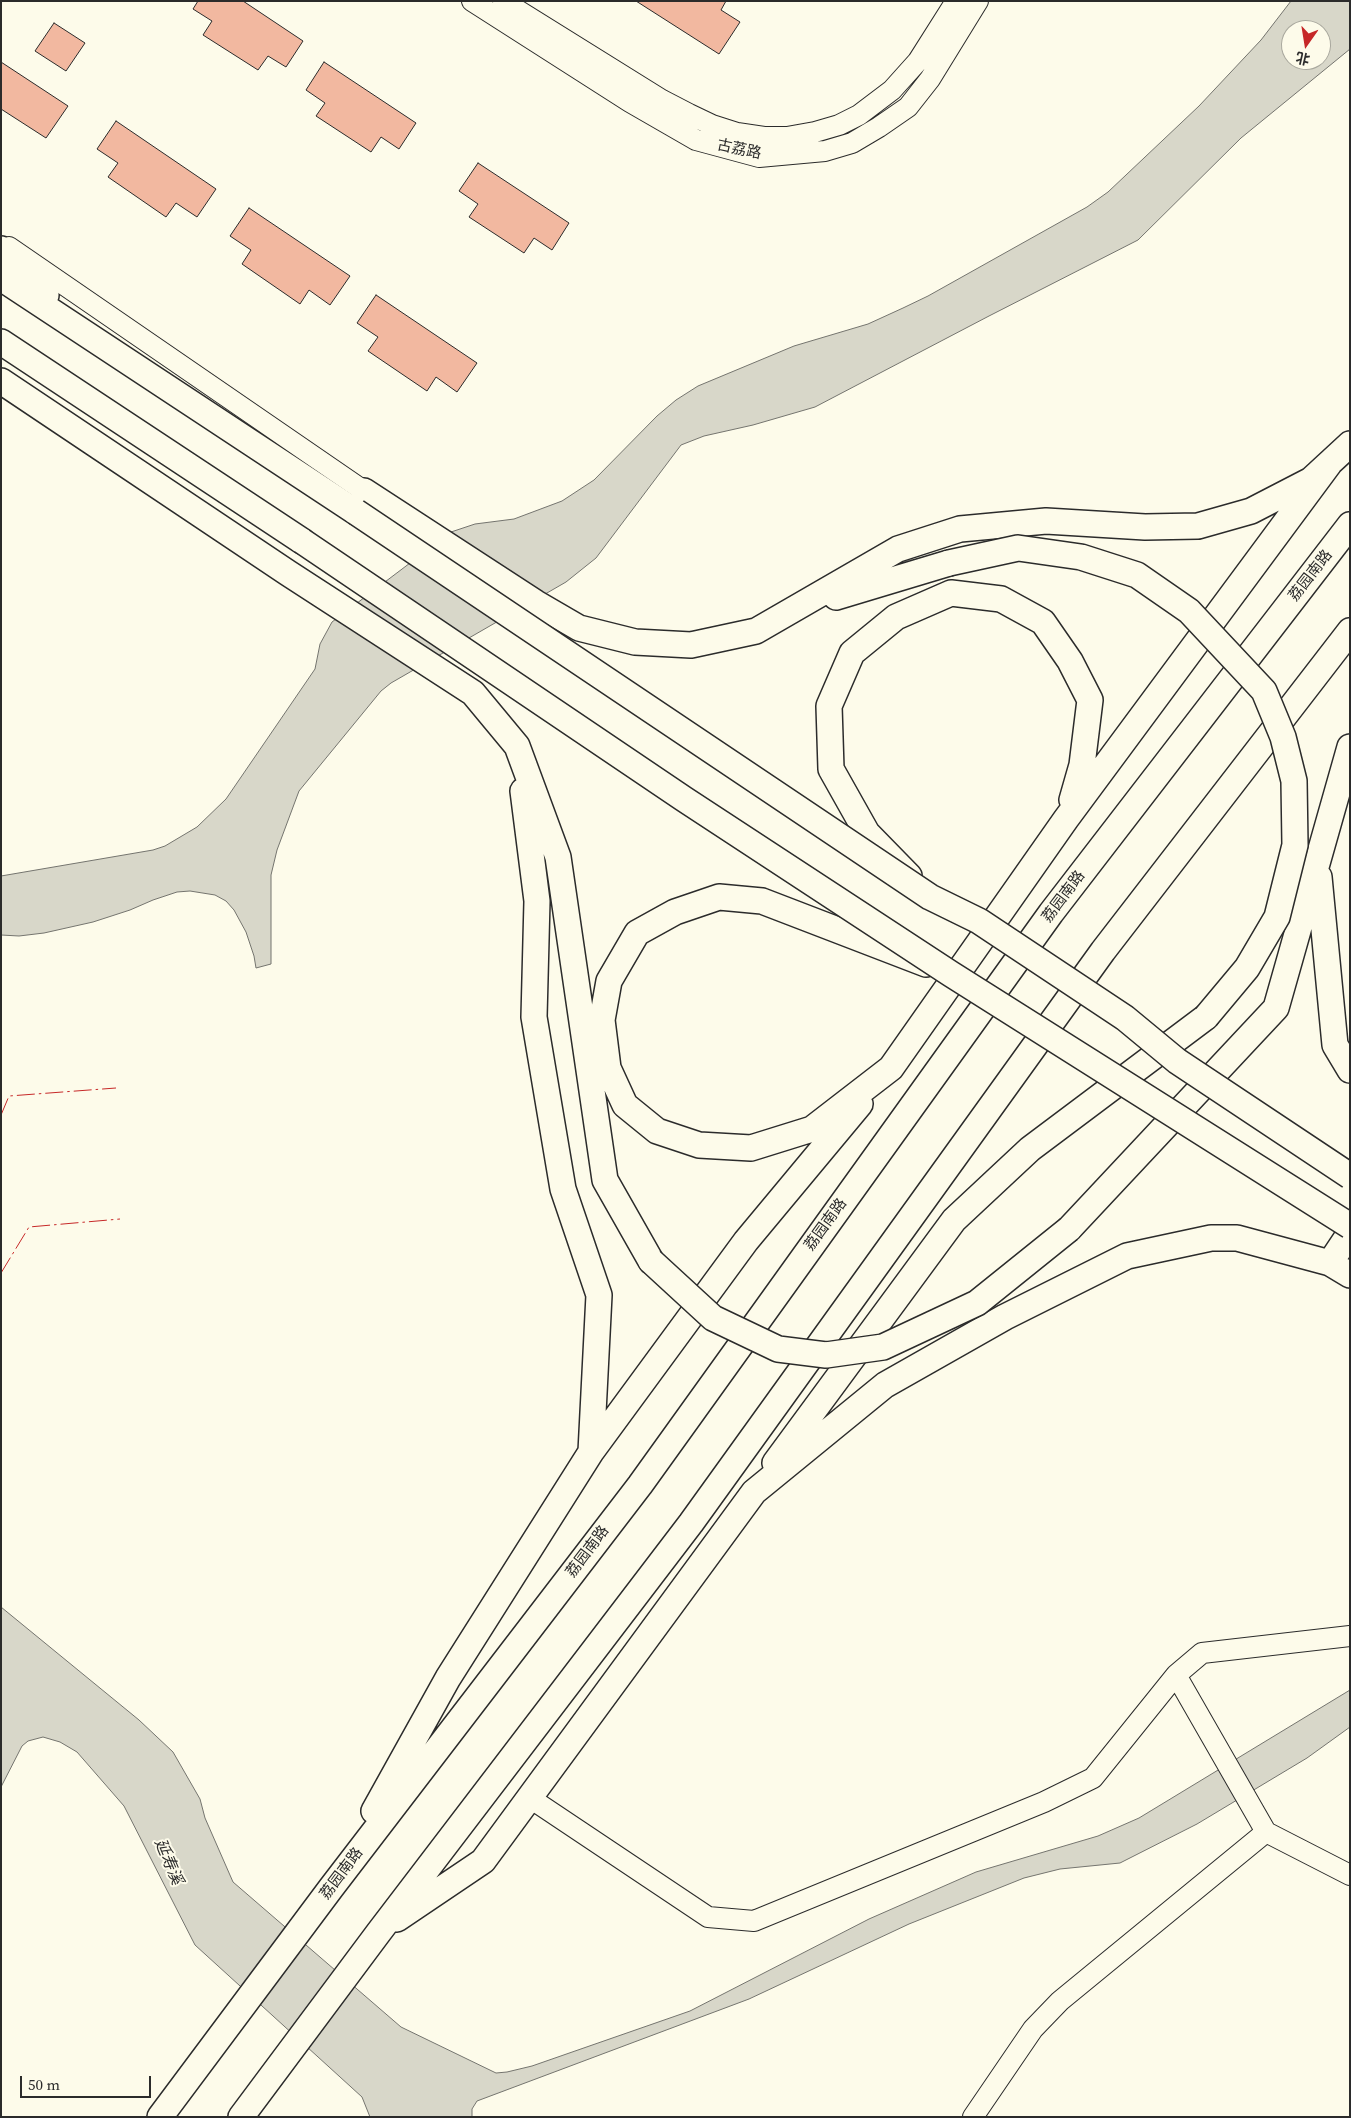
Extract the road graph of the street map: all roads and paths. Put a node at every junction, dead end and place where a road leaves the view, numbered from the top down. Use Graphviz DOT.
graph roads {
  1 [pos="472,1"];
  2 [pos="502,1"];
  3 [pos="956,1"];
  4 [pos="978,1"];
  5 [pos="1,242"];
  6 [pos="1,248"];
  7 [pos="1,278"];
  8 [pos="79,330"];
  9 [pos="1,342"];
  10 [pos="1,381"];
  11 [pos="1350,444"];
  12 [pos="1329,464"];
  13 [pos="360,502"];
  14 [pos="1350,525"];
  15 [pos="797,608"];
  16 [pos="1350,631"];
  17 [pos="517,746"];
  18 [pos="1350,747"];
  19 [pos="1066,819"];
  20 [pos="1318,863"];
  21 [pos="930,897"];
  22 [pos="951,974"];
  23 [pos="891,1068"];
  24 [pos="1350,1070"];
  25 [pos="1350,1176"];
  26 [pos="1350,1226"];
  27 [pos="1350,1233"];
  28 [pos="1340,1269"];
  29 [pos="591,1452"];
  30 [pos="754,1492"];
  31 [pos="1350,1636"];
  32 [pos="1176,1674"];
  33 [pos="530,1798"];
  34 [pos="1265,1832"];
  35 [pos="1350,1875"];
  36 [pos="331,1888"];
  37 [pos="379,1932"];
  38 [pos="160,2117"];
  39 [pos="241,2117"];
  40 [pos="973,2117"];
  1 -- 4 [label="street, 古荔路"];
  2 -- 3 [label="street, 古荔路"];
  5 -- 13 [label="street"];
  6 -- 8 [label="main road"];
  7 -- 8 [label="main road"];
  8 -- 13 [label="main road"];
  9 -- 22 [label="main road, bridge"];
  10 -- 17 [label="main road"];
  11 -- 12 [label="main road"];
  12 -- 15 [label="main road"];
  12 -- 19 [label="main road"];
  13 -- 15 [label="main road"];
  13 -- 21 [label="main road, bridge"];
  14 -- 36 [label="main road, 荔园南路"];
  15 -- 30 [label="main road, bridge"];
  16 -- 37 [label="main road"];
  17 -- 20 [label="main road, bridge"];
  17 -- 29 [label="main road"];
  18 -- 20 [label="main road"];
  19 -- 21 [label="main road, bridge"];
  19 -- 23 [label="main road"];
  20 -- 24 [label="main road"];
  21 -- 25 [label="main road, bridge"];
  22 -- 23 [label="main road, bridge"];
  22 -- 26 [label="main road, bridge"];
  23 -- 29 [label="main road"];
  27 -- 28 [label="main road"];
  28 -- 30 [label="main road"];
  29 -- 36 [label="main road"];
  30 -- 33 [label="main road"];
  31 -- 32 [label="street"];
  32 -- 33 [label="street"];
  32 -- 34 [label="street"];
  33 -- 37 [label="main road"];
  34 -- 35 [label="street"];
  34 -- 40 [label="street"];
  36 -- 38 [label="main road, 荔园南路"];
  37 -- 39 [label="main road"];
}
